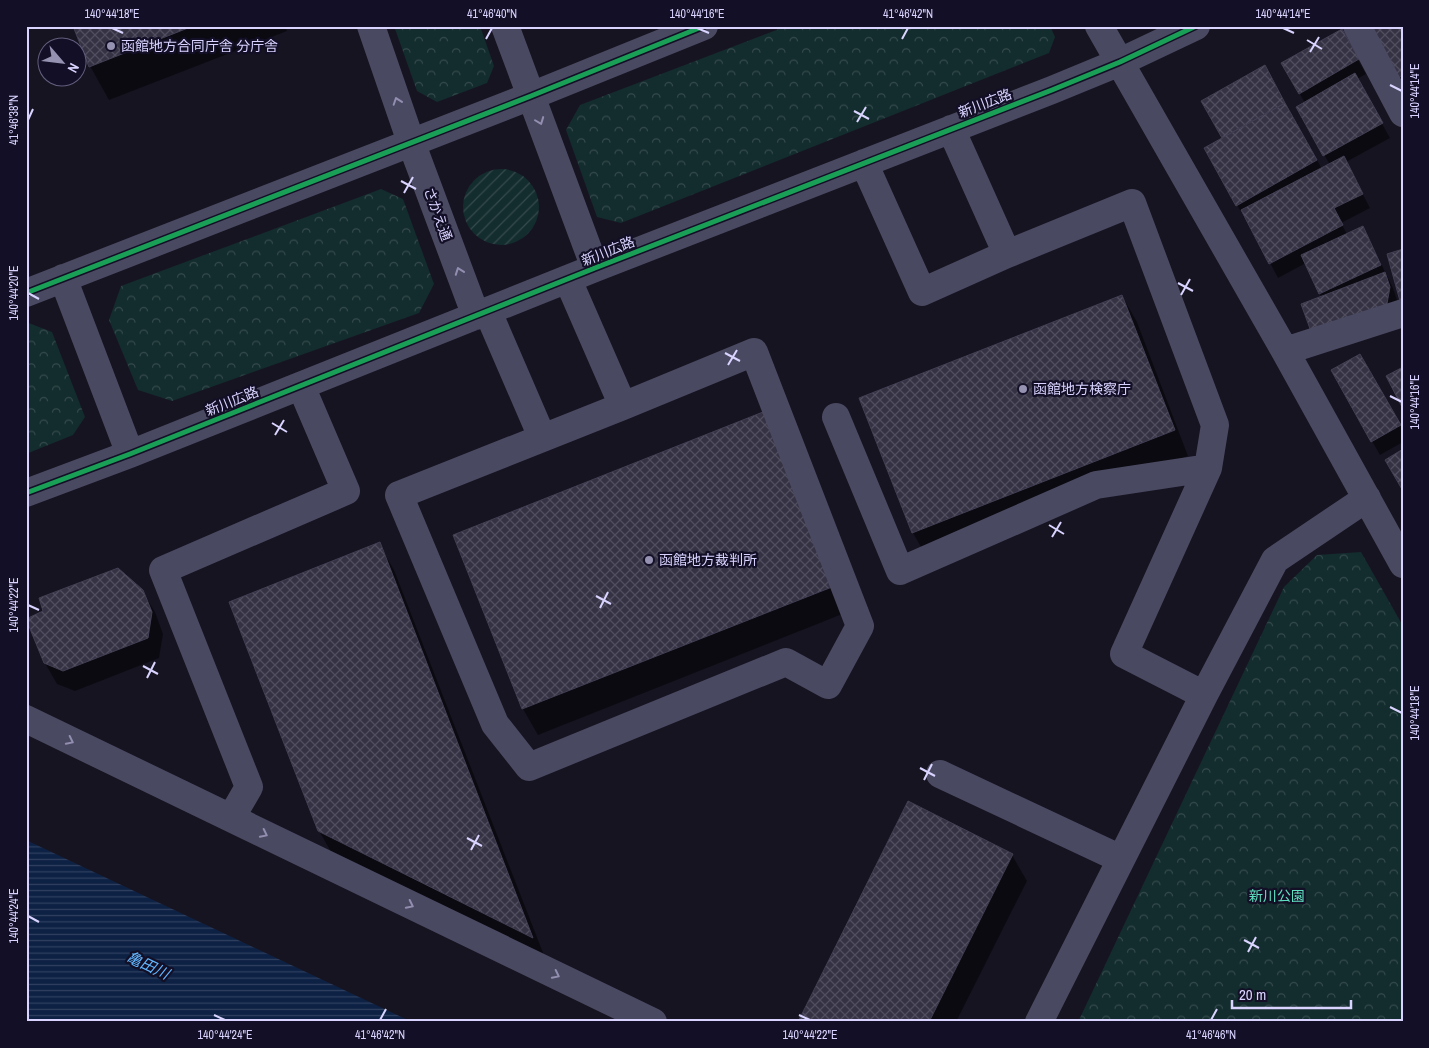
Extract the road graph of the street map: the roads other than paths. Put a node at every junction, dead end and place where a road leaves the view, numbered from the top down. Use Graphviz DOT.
graph roads {
  1 [pos="371,26"];
  2 [pos="505,26"];
  3 [pos="704,26"];
  4 [pos="1099,26"];
  5 [pos="1196,26"];
  6 [pos="1357,26"];
  7 [pos="1120,62"];
  8 [pos="531,96"];
  9 [pos="1403,113"];
  10 [pos="951,129"];
  11 [pos="411,142"];
  12 [pos="864,163"];
  13 [pos="1007,254"];
  14 [pos="596,268"];
  15 [pos="64,278"];
  16 [pos="568,280"];
  17 [pos="26,293"];
  18 [pos="1403,313"];
  19 [pos="482,314"];
  20 [pos="1285,351"];
  21 [pos="301,386"];
  22 [pos="623,406"];
  23 [pos="836,417"];
  24 [pos="542,437"];
  25 [pos="130,454"];
  26 [pos="1208,468"];
  27 [pos="26,493"];
  28 [pos="1367,498"];
  29 [pos="1403,564"];
  30 [pos="1204,695"];
  31 [pos="26,719"];
  32 [pos="940,774"];
  33 [pos="231,818"];
  34 [pos="1121,859"];
  35 [pos="653,1022"];
  36 [pos="1039,1022"];
  11 -- 1 [label="street, さかえ通, one-way"];
  2 -- 8 [label="street"];
  3 -- 8 [label="street"];
  4 -- 7 [label="street"];
  5 -- 7 [label="street, 新川広路"];
  6 -- 9 [label="street"];
  7 -- 10 [label="street, 新川広路"];
  7 -- 20 [label="street"];
  8 -- 11 [label="street"];
  8 -- 14 [label="street, one-way"];
  10 -- 12 [label="street, 新川広路"];
  10 -- 13 [label="street"];
  11 -- 15 [label="street"];
  19 -- 11 [label="street, さかえ通, one-way"];
  12 -- 13 [label="street"];
  12 -- 14 [label="street, 新川広路"];
  13 -- 26 [label="street"];
  14 -- 16 [label="street, 新川広路"];
  15 -- 17 [label="street"];
  15 -- 25 [label="street"];
  16 -- 19 [label="street, 新川広路"];
  16 -- 22 [label="street"];
  18 -- 20 [label="street"];
  19 -- 21 [label="street, 新川広路"];
  19 -- 24 [label="street, さかえ通"];
  20 -- 28 [label="street"];
  21 -- 25 [label="street, 新川広路"];
  21 -- 33 [label="street"];
  22 -- 24 [label="street"];
  22 -- 24 [label="street"];
  23 -- 26 [label="street"];
  25 -- 27 [label="street, 新川広路"];
  26 -- 30 [label="street"];
  28 -- 29 [label="street"];
  28 -- 30 [label="street"];
  30 -- 34 [label="street"];
  31 -- 33 [label="street, one-way"];
  32 -- 34 [label="street"];
  33 -- 35 [label="street, one-way"];
  34 -- 36 [label="street"];
}
